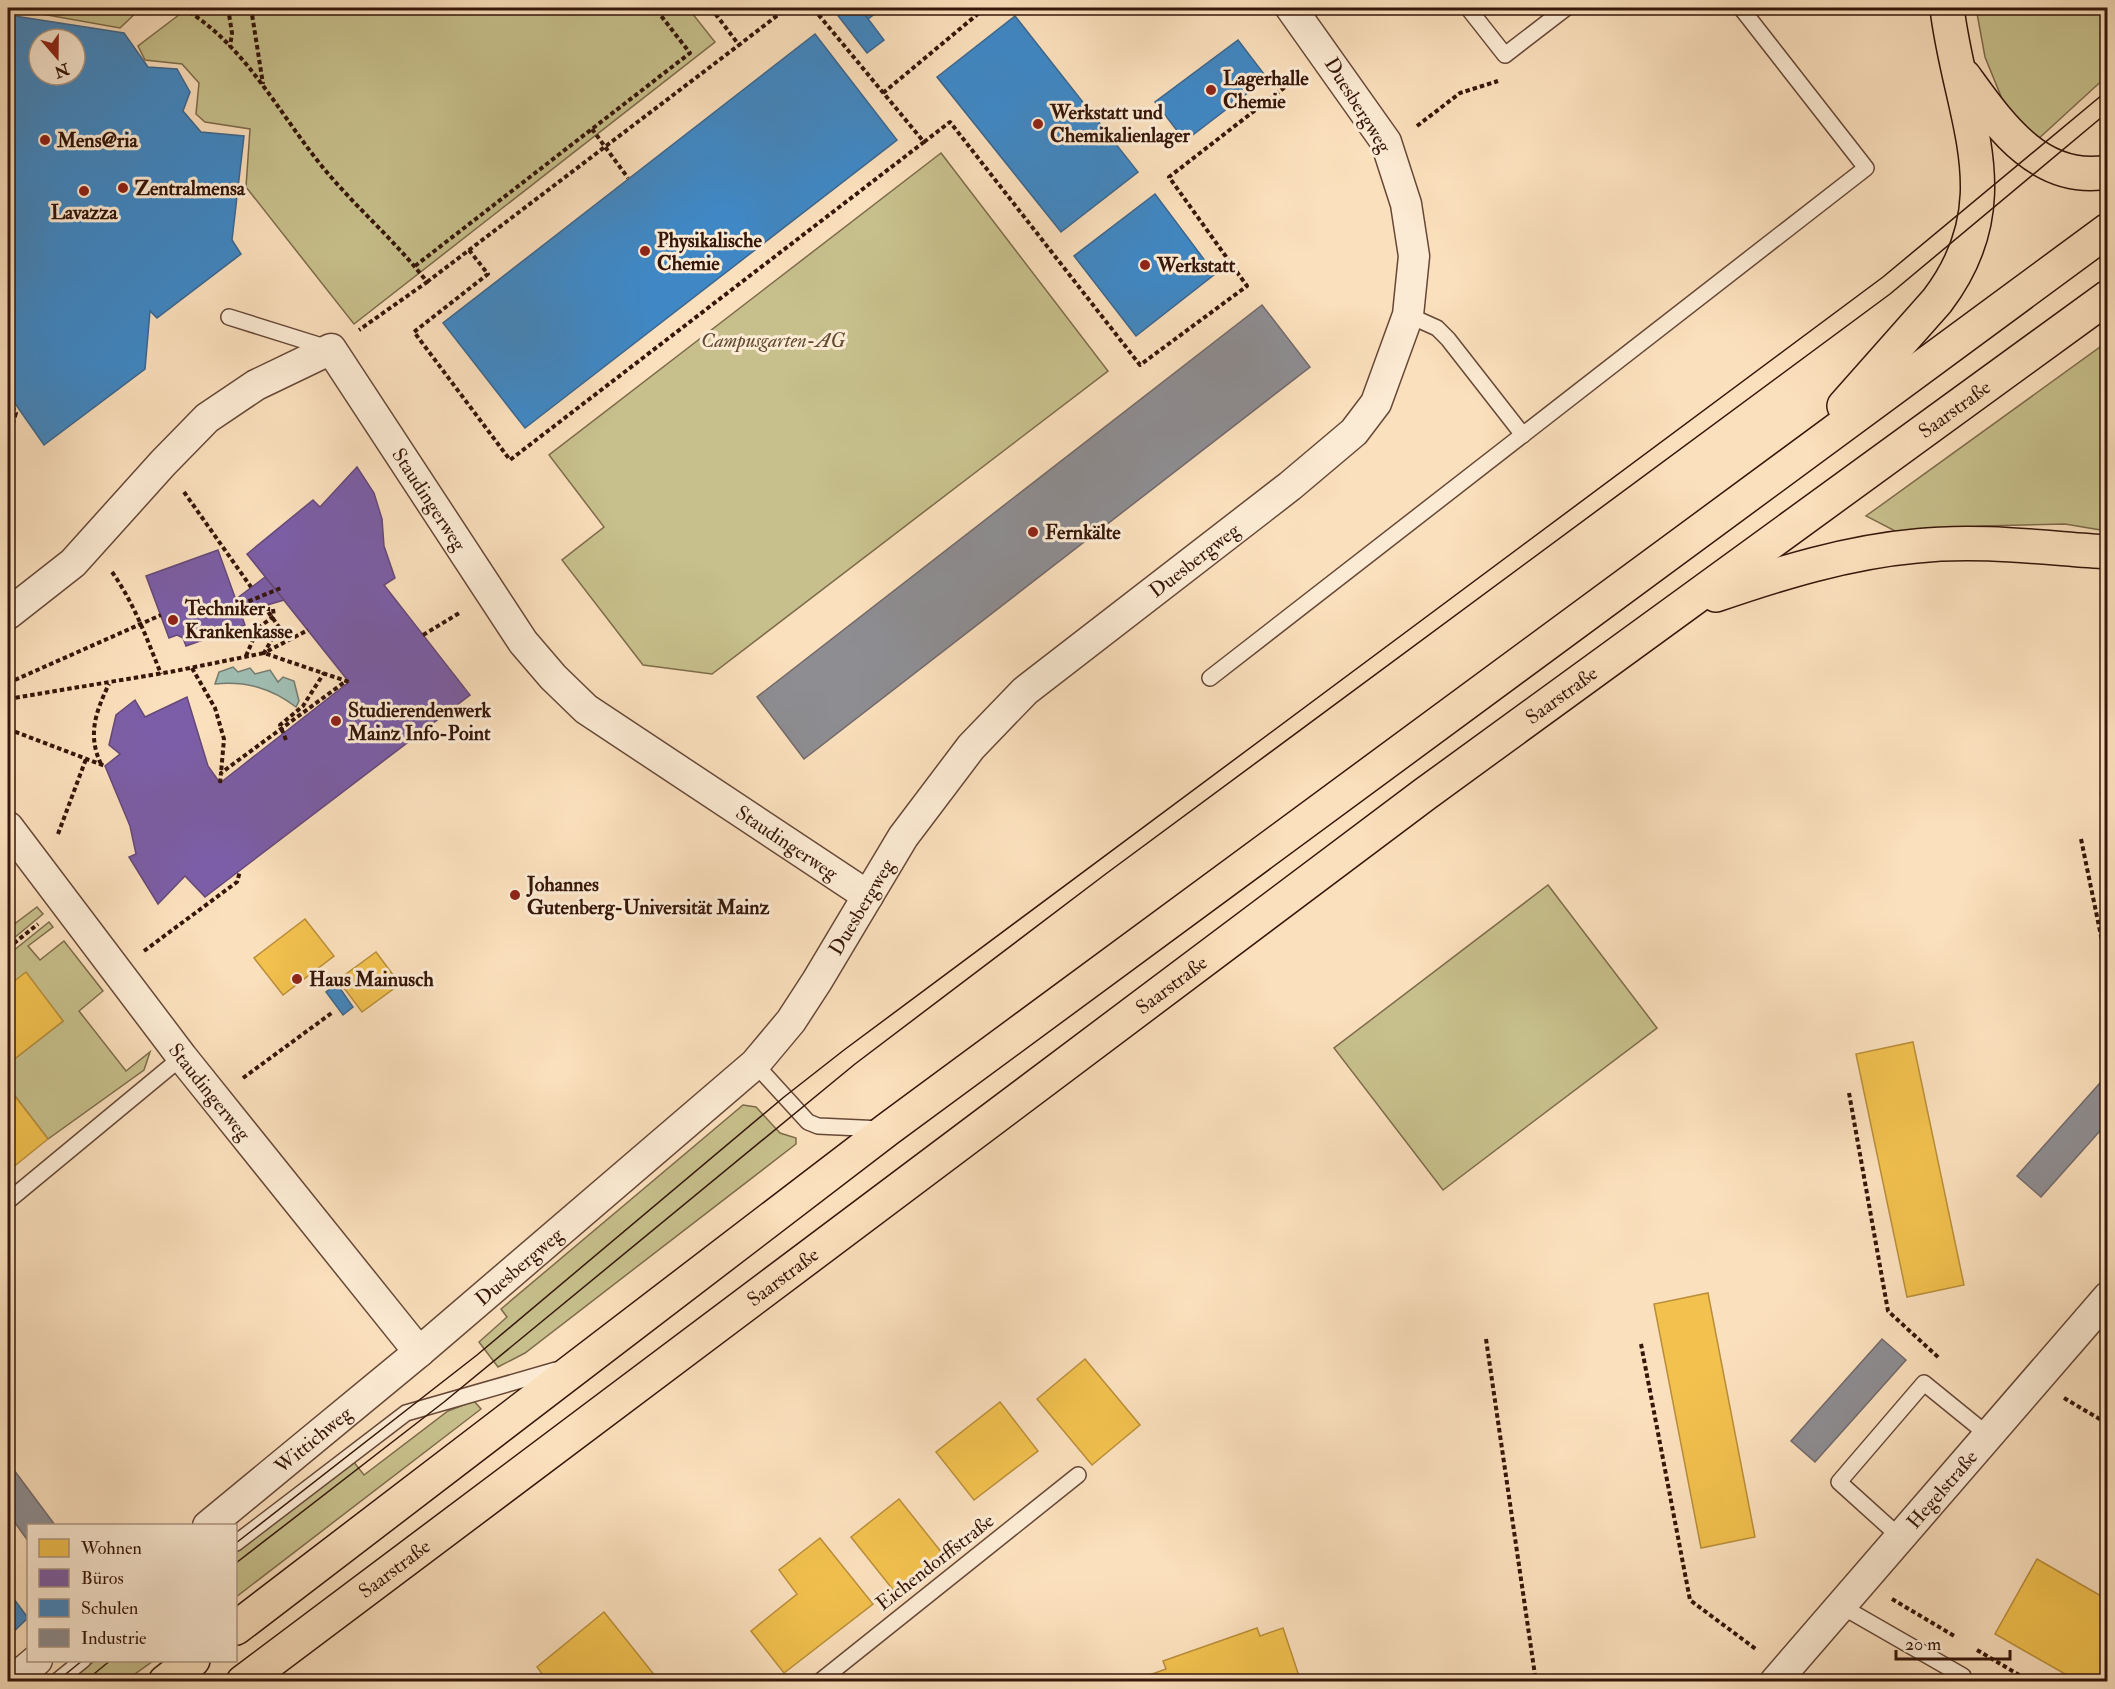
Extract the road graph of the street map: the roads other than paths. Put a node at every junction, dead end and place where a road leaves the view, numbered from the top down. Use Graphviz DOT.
graph roads {
  1 [pos="1291,8"];
  2 [pos="1468,8"];
  3 [pos="1566,8"];
  4 [pos="1741,8"];
  5 [pos="1947,8"];
  6 [pos="1960,71"];
  7 [pos="2108,172"];
  8 [pos="2108,230"];
  9 [pos="2108,297"];
  10 [pos="1408,315"];
  11 [pos="229,317"];
  12 [pos="331,349"];
  13 [pos="1523,435"];
  14 [pos="1801,454"];
  15 [pos="2108,552"];
  16 [pos="1686,605"];
  17 [pos="8,614"];
  18 [pos="1210,678"];
  19 [pos="8,827"];
  20 [pos="868,896"];
  21 [pos="182,1057"];
  22 [pos="755,1064"];
  23 [pos="888,1129"];
  24 [pos="8,1201"];
  25 [pos="2108,1297"];
  26 [pos="419,1352"];
  27 [pos="582,1363"];
  28 [pos="1988,1435"];
  29 [pos="1078,1476"];
  30 [pos="210,1524"];
  31 [pos="1901,1538"];
  32 [pos="237,1543"];
  33 [pos="1841,1606"];
  34 [pos="237,1627"];
  35 [pos="36,1662"];
  36 [pos="81,1662"];
  37 [pos="190,1662"];
  38 [pos="1780,1676"];
  39 [pos="1962,1676"];
  40 [pos="11,1682"];
  41 [pos="56,1682"];
  42 [pos="165,1682"];
  43 [pos="243,1682"];
  44 [pos="819,1682"];
  1 -- 10 [label="street, Duesbergweg"];
  2 -- 3 [label="lane"];
  4 -- 13 [label="lane"];
  5 -- 6 [label="highway"];
  6 -- 7 [label="highway"];
  6 -- 14 [label="highway"];
  8 -- 14 [label="highway"];
  9 -- 16 [label="highway, Saarstraße"];
  10 -- 13 [label="lane"];
  10 -- 20 [label="street, Duesbergweg"];
  11 -- 12 [label="lane"];
  12 -- 17 [label="street"];
  12 -- 20 [label="street, Staudingerweg"];
  13 -- 18 [label="lane"];
  14 -- 23 [label="highway"];
  15 -- 16 [label="highway"];
  16 -- 43 [label="highway, Saarstraße"];
  19 -- 21 [label="street, Staudingerweg"];
  20 -- 22 [label="street, Duesbergweg"];
  21 -- 24 [label="lane"];
  21 -- 26 [label="street, Staudingerweg"];
  22 -- 23 [label="lane"];
  22 -- 26 [label="street, Duesbergweg"];
  23 -- 27 [label="highway"];
  25 -- 28 [label="street, Hegelstraße"];
  26 -- 30 [label="street, Wittichweg"];
  27 -- 32 [label="lane"];
  27 -- 34 [label="highway"];
  28 -- 31 [label="street, Hegelstraße"];
  28 -- 31 [label="lane"];
  29 -- 44 [label="lane, Eichendorffstraße"];
  31 -- 33 [label="street, Hegelstraße"];
  33 -- 38 [label="street, Hegelstraße"];
  33 -- 39 [label="lane"];
  35 -- 40 [label="street"];
  36 -- 41 [label="lane"];
  37 -- 42 [label="highway"];
}
